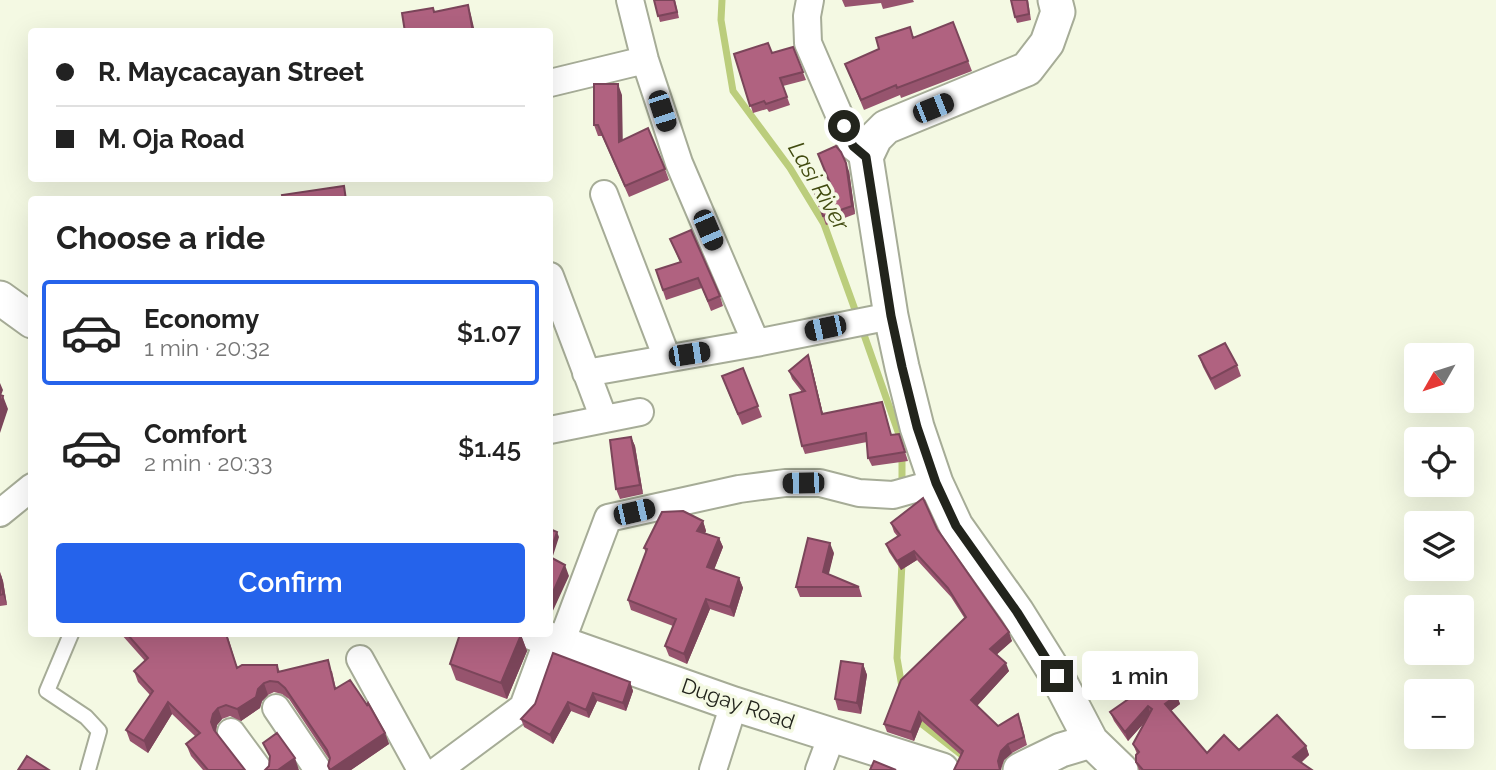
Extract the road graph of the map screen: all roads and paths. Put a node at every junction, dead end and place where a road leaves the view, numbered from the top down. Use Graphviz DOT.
graph roads {
  1 [pos="631,0"];
  2 [pos="810,0"];
  3 [pos="1055,0"];
  4 [pos="645,60"];
  5 [pos="553,82"];
  6 [pos="866,157"];
  7 [pos="604,194"];
  8 [pos="553,284"];
  9 [pos="0,299"];
  10 [pos="891,316"];
  11 [pos="28,318"];
  12 [pos="756,343"];
  13 [pos="667,358"];
  14 [pos="586,373"];
  15 [pos="640,412"];
  16 [pos="604,419"];
  17 [pos="553,429"];
  18 [pos="936,483"];
  19 [pos="28,490"];
  20 [pos="0,513"];
  21 [pos="553,628"];
  22 [pos="70,637"];
  23 [pos="548,638"];
  24 [pos="360,659"];
  25 [pos="734,704"];
  26 [pos="276,708"];
  27 [pos="231,732"];
  28 [pos="832,735"];
  29 [pos="1091,741"];
  30 [pos="88,770"];
  31 [pos="259,770"];
  32 [pos="318,770"];
  33 [pos="421,770"];
  34 [pos="438,770"];
  35 [pos="712,770"];
  36 [pos="819,770"];
  37 [pos="942,770"];
  38 [pos="1020,770"];
  39 [pos="1121,770"];
  1 -- 4 [label="street"];
  2 -- 6 [label="street"];
  3 -- 6 [label="street"];
  4 -- 5 [label="street"];
  4 -- 12 [label="street"];
  6 -- 10 [label="street"];
  7 -- 13 [label="street"];
  8 -- 14 [label="street"];
  9 -- 11 [label="street"];
  10 -- 12 [label="street"];
  10 -- 18 [label="street"];
  12 -- 13 [label="street"];
  13 -- 14 [label="street"];
  14 -- 16 [label="street"];
  15 -- 16 [label="street"];
  16 -- 17 [label="street"];
  18 -- 21 [label="street"];
  18 -- 29 [label="street"];
  19 -- 20 [label="street"];
  22 -- 30 [label="lane"];
  23 -- 25 [label="street, Dugay Road"];
  23 -- 34 [label="street"];
  24 -- 33 [label="street"];
  25 -- 28 [label="street, Dugay Road"];
  25 -- 35 [label="street"];
  26 -- 32 [label="street"];
  27 -- 31 [label="street"];
  28 -- 36 [label="street"];
  28 -- 37 [label="street, Dugay Road"];
  29 -- 38 [label="street"];
  29 -- 39 [label="street"];
}
